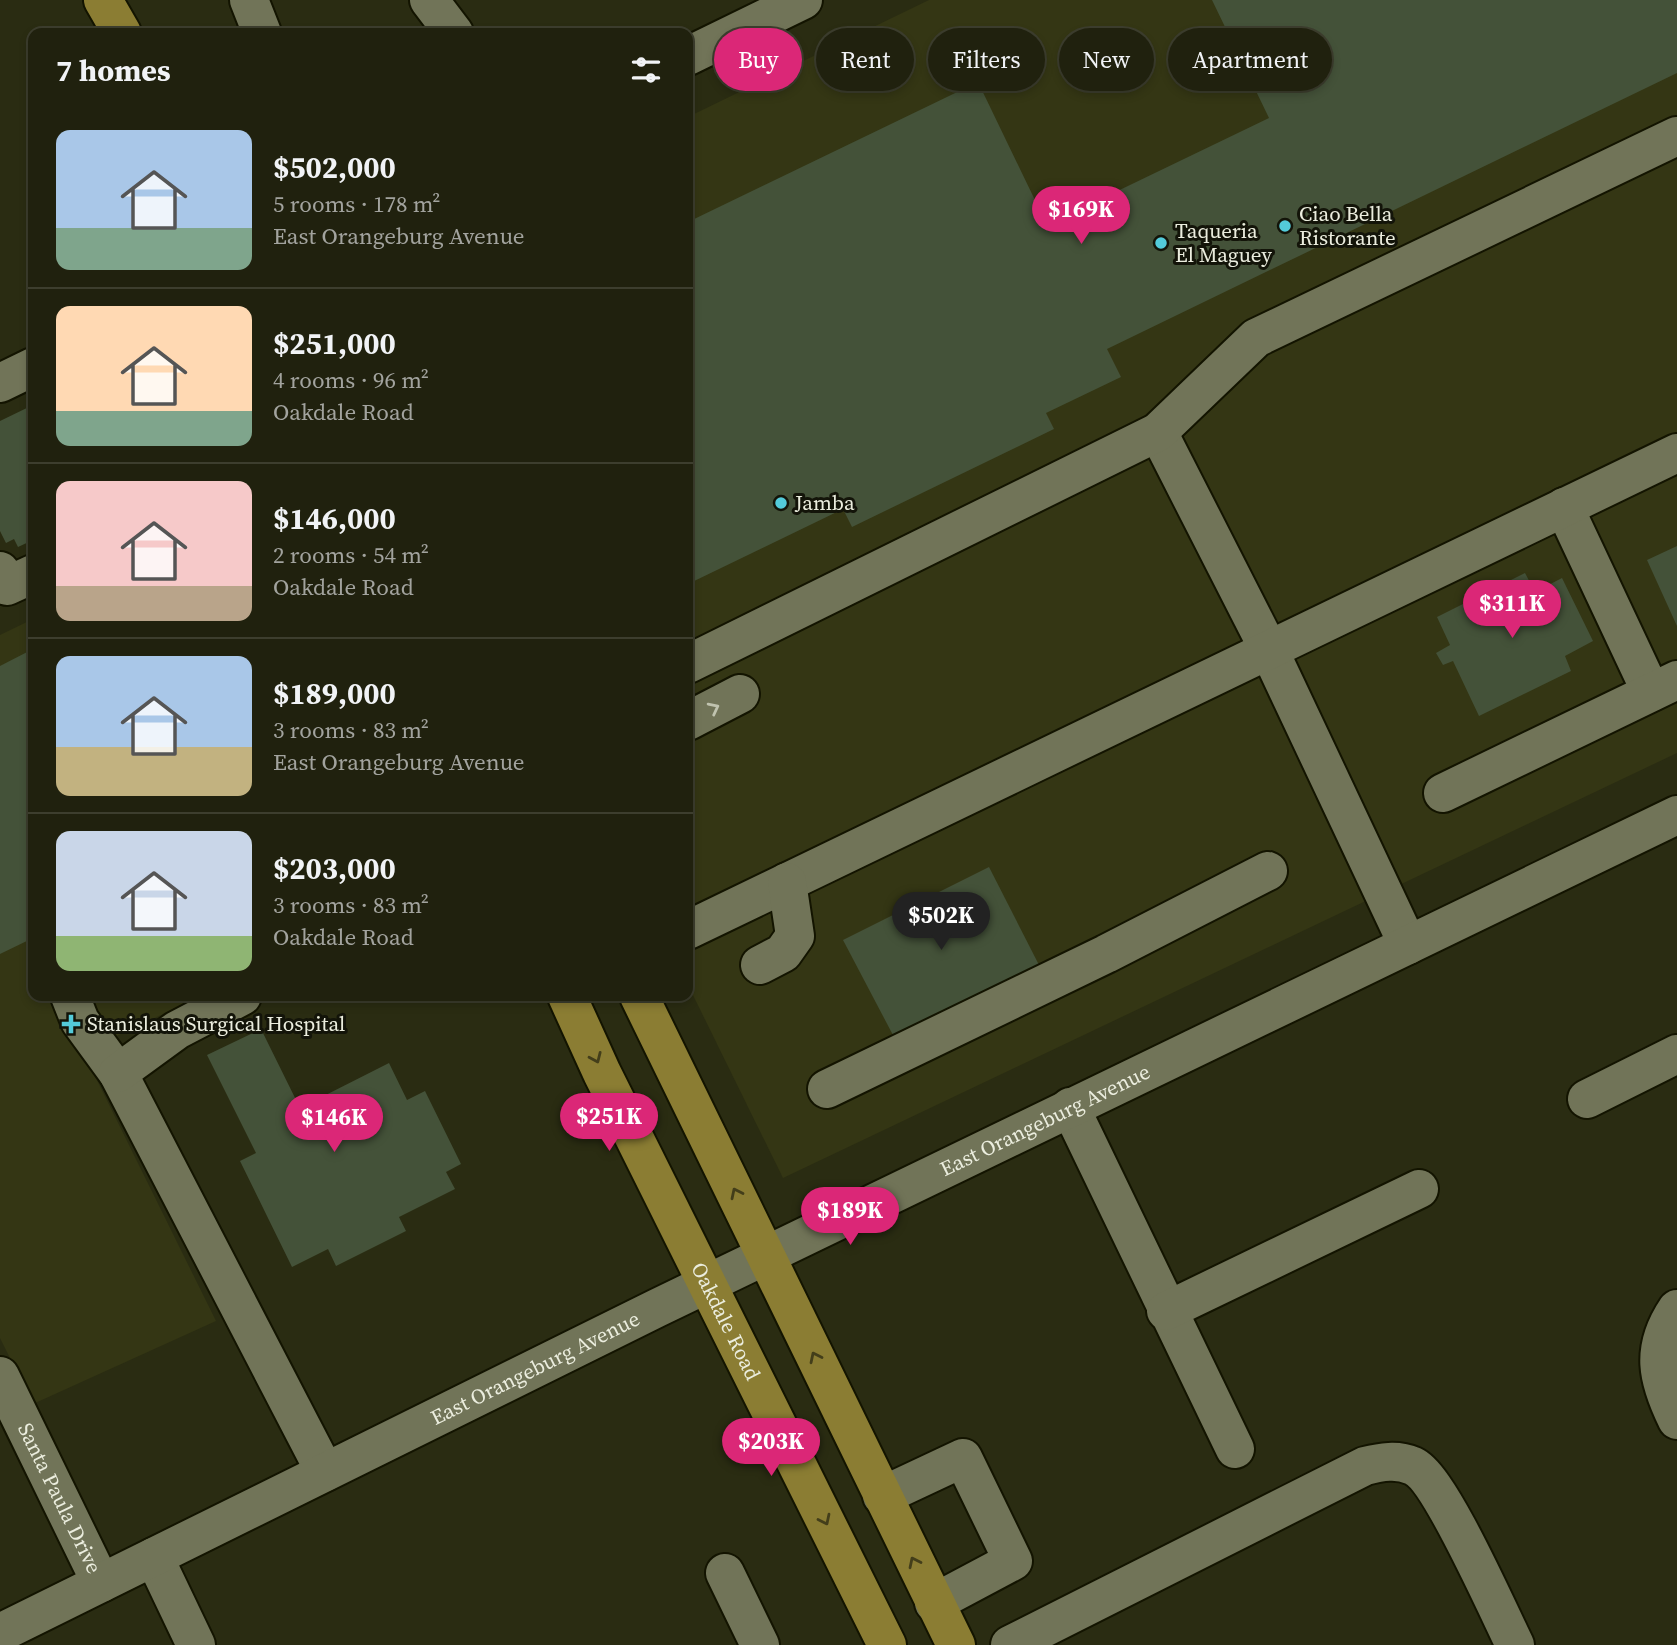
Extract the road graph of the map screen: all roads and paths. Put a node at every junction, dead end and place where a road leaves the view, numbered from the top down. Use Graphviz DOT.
graph roads {
  1 [pos="103,0"];
  2 [pos="249,0"];
  3 [pos="429,0"];
  4 [pos="803,0"];
  5 [pos="119,28"];
  6 [pos="260,28"];
  7 [pos="450,28"];
  8 [pos="693,54"];
  9 [pos="1677,136"];
  10 [pos="28,370"];
  11 [pos="0,383"];
  12 [pos="1158,432"];
  13 [pos="1677,453"];
  14 [pos="1564,507"];
  15 [pos="0,571"];
  16 [pos="28,576"];
  17 [pos="1269,649"];
  18 [pos="693,662"];
  19 [pos="1664,686"];
  20 [pos="740,694"];
  21 [pos="693,718"];
  22 [pos="1443,793"];
  23 [pos="1677,815"];
  24 [pos="1268,871"];
  25 [pos="787,883"];
  26 [pos="693,928"];
  27 [pos="1408,945"];
  28 [pos="760,965"];
  29 [pos="72,1001"];
  30 [pos="233,1001"];
  31 [pos="569,1001"];
  32 [pos="641,1001"];
  33 [pos="1677,1054"];
  34 [pos="118,1073"];
  35 [pos="827,1089"];
  36 [pos="1587,1099"];
  37 [pos="1070,1107"];
  38 [pos="1419,1189"];
  39 [pos="766,1255"];
  40 [pos="708,1283"];
  41 [pos="1166,1311"];
  42 [pos="1670,1321"];
  43 [pos="0,1376"];
  44 [pos="1677,1420"];
  45 [pos="1236,1449"];
  46 [pos="325,1472"];
  47 [pos="882,1496"];
  48 [pos="154,1557"];
  49 [pos="725,1573"];
  50 [pos="101,1583"];
  51 [pos="934,1602"];
  52 [pos="0,1633"];
  53 [pos="196,1645"];
  54 [pos="760,1645"];
  55 [pos="887,1645"];
  56 [pos="956,1645"];
  57 [pos="1010,1645"];
  58 [pos="1515,1645"];
  1 -- 5 [label="main road"];
  2 -- 6 [label="street"];
  3 -- 7 [label="street"];
  4 -- 8 [label="street"];
  9 -- 12 [label="street"];
  10 -- 11 [label="street"];
  12 -- 17 [label="street"];
  12 -- 18 [label="street"];
  13 -- 14 [label="street"];
  14 -- 17 [label="street"];
  14 -- 19 [label="street"];
  15 -- 16 [label="street"];
  17 -- 25 [label="street"];
  17 -- 27 [label="street"];
  19 -- 22 [label="street"];
  21 -- 20 [label="street, one-way"];
  23 -- 27 [label="street, East Orangeburg Avenue"];
  24 -- 35 [label="street"];
  25 -- 26 [label="street"];
  25 -- 28 [label="street"];
  27 -- 37 [label="street, East Orangeburg Avenue"];
  29 -- 34 [label="street"];
  30 -- 34 [label="street"];
  31 -- 40 [label="main road, Oakdale Road, one-way"];
  39 -- 32 [label="main road, one-way"];
  33 -- 36 [label="street"];
  34 -- 46 [label="street"];
  37 -- 39 [label="street, East Orangeburg Avenue"];
  37 -- 41 [label="street"];
  38 -- 41 [label="street"];
  39 -- 40 [label="street, East Orangeburg Avenue"];
  47 -- 39 [label="main road, one-way"];
  40 -- 46 [label="street, East Orangeburg Avenue"];
  40 -- 55 [label="main road, Oakdale Road, one-way"];
  41 -- 45 [label="street"];
  42 -- 44 [label="street"];
  43 -- 50 [label="street, Santa Paula Drive"];
  46 -- 48 [label="street, East Orangeburg Avenue"];
  51 -- 47 [label="main road, one-way"];
  47 -- 51 [label="street"];
  48 -- 50 [label="street, East Orangeburg Avenue"];
  48 -- 53 [label="street"];
  49 -- 54 [label="street"];
  50 -- 52 [label="street, East Orangeburg Avenue"];
  51 -- 56 [label="main road"];
  57 -- 58 [label="street"];
}
